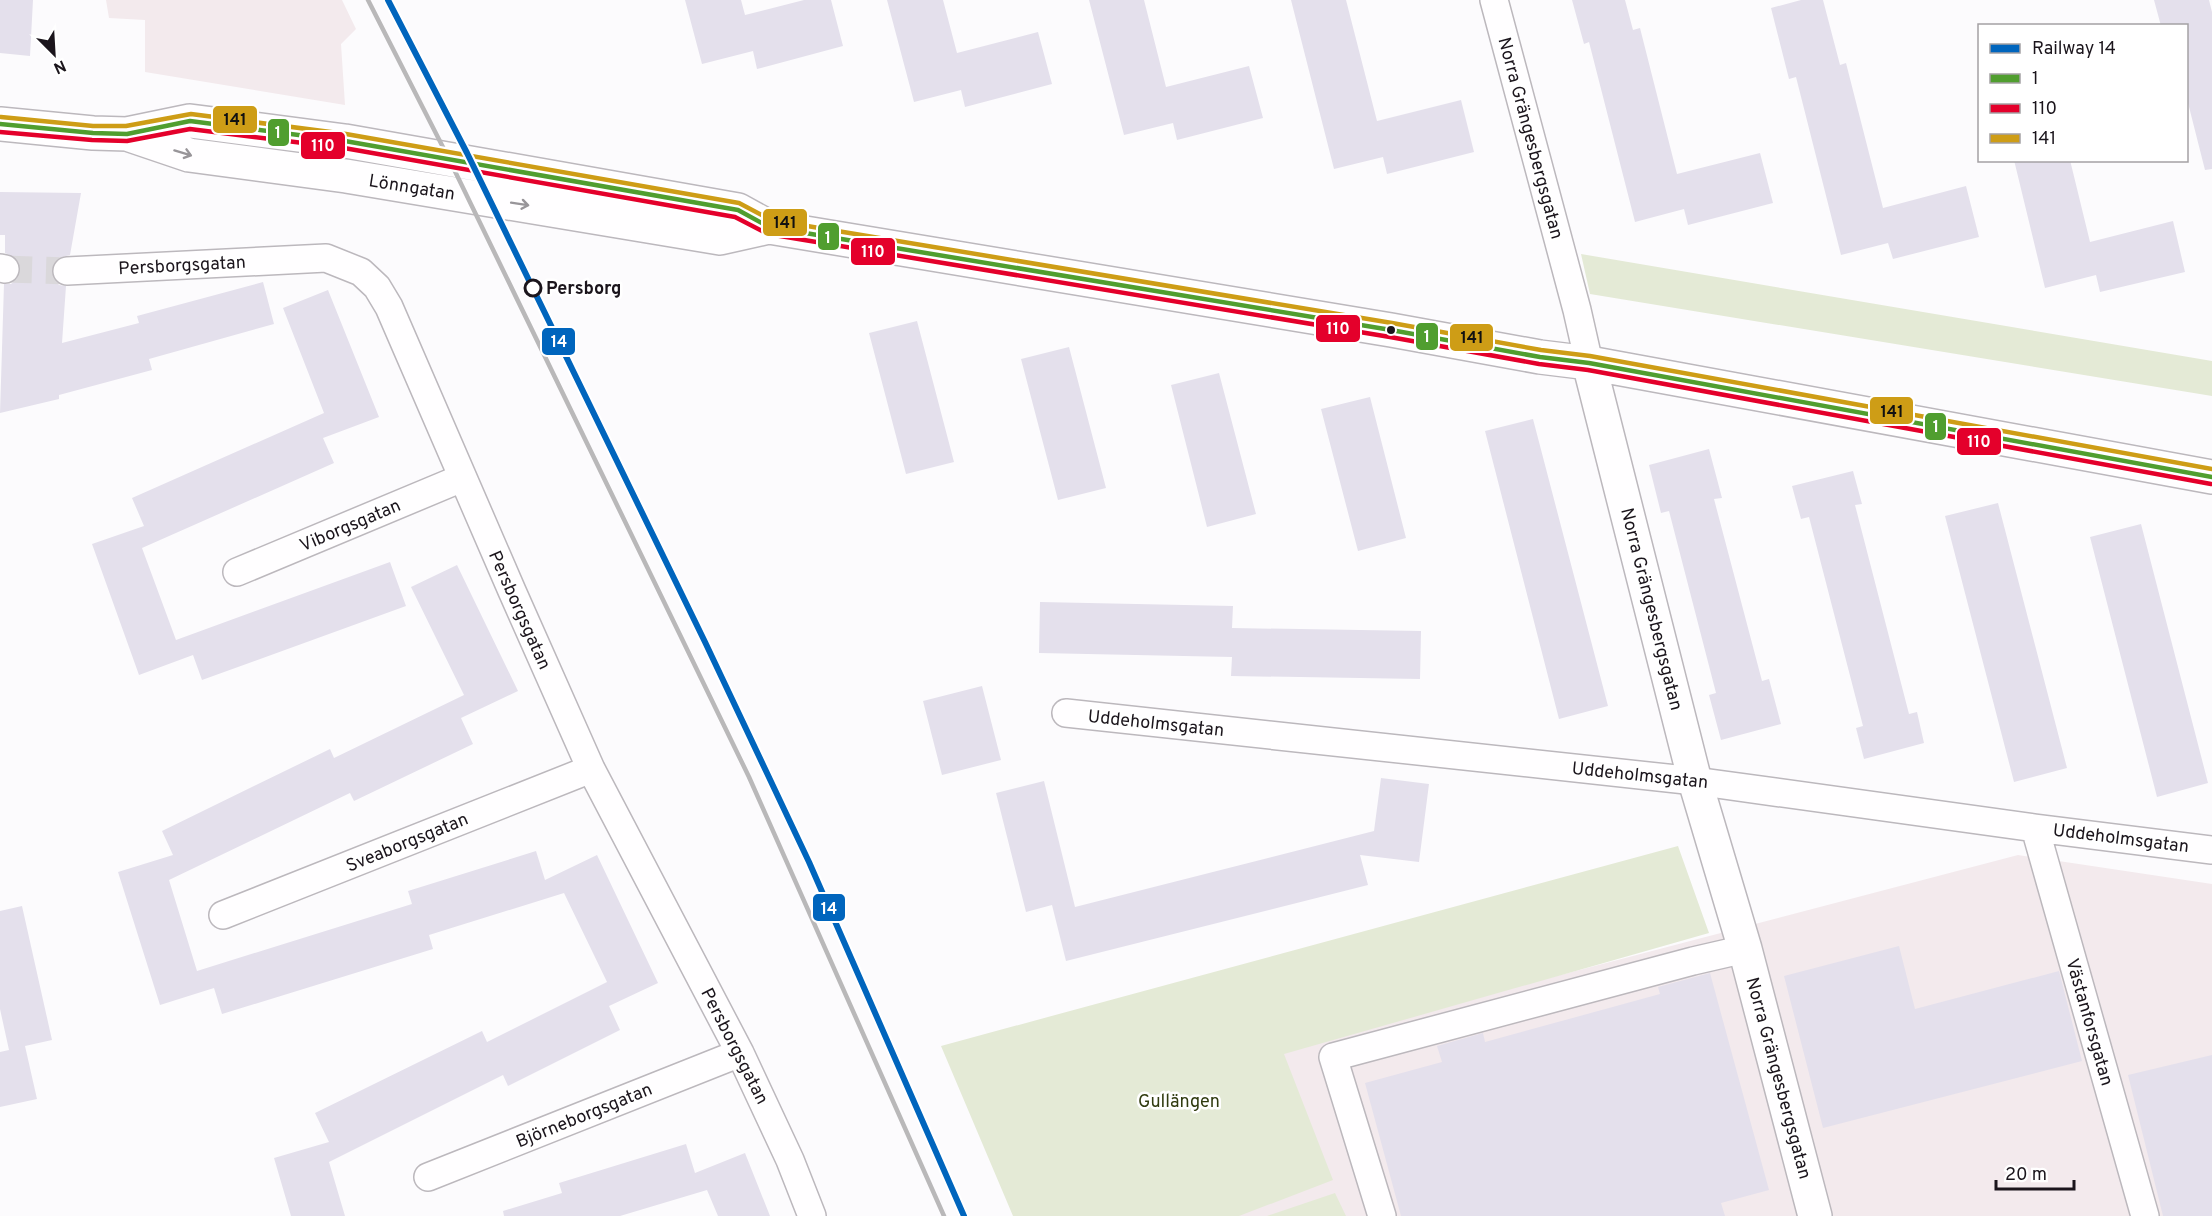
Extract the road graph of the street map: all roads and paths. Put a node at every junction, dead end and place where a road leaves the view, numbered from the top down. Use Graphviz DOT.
graph roads {
  1 [pos="1494,0"];
  2 [pos="0,124"];
  3 [pos="67,271"];
  4 [pos="1589,363"];
  5 [pos="2212,477"];
  6 [pos="462,478"];
  7 [pos="237,572"];
  8 [pos="1066,713"];
  9 [pos="591,769"];
  10 [pos="1695,781"];
  11 [pos="2036,828"];
  12 [pos="2212,849"];
  13 [pos="223,915"];
  14 [pos="1745,949"];
  15 [pos="740,1053"];
  16 [pos="428,1177"];
  17 [pos="812,1216"];
  18 [pos="1382,1216"];
  19 [pos="1815,1216"];
  20 [pos="2145,1216"];
  1 -- 4 [label="street, Norra Grängesbergsgatan"];
  2 -- 4 [label="street, Lönngatan"];
  3 -- 6 [label="street, Persborgsgatan"];
  4 -- 5 [label="street, Lönngatan"];
  4 -- 10 [label="street, Norra Grängesbergsgatan"];
  6 -- 7 [label="street, Viborgsgatan"];
  6 -- 9 [label="street, Persborgsgatan"];
  8 -- 10 [label="street, Uddeholmsgatan"];
  9 -- 13 [label="street, Sveaborgsgatan"];
  9 -- 15 [label="street, Persborgsgatan"];
  10 -- 11 [label="street, Uddeholmsgatan"];
  10 -- 14 [label="street, Norra Grängesbergsgatan"];
  11 -- 12 [label="street, Uddeholmsgatan"];
  11 -- 20 [label="street, Västanforsgatan"];
  14 -- 18 [label="street"];
  14 -- 19 [label="street, Norra Grängesbergsgatan"];
  15 -- 16 [label="street, Björneborgsgatan"];
  15 -- 17 [label="street, Persborgsgatan"];
}
